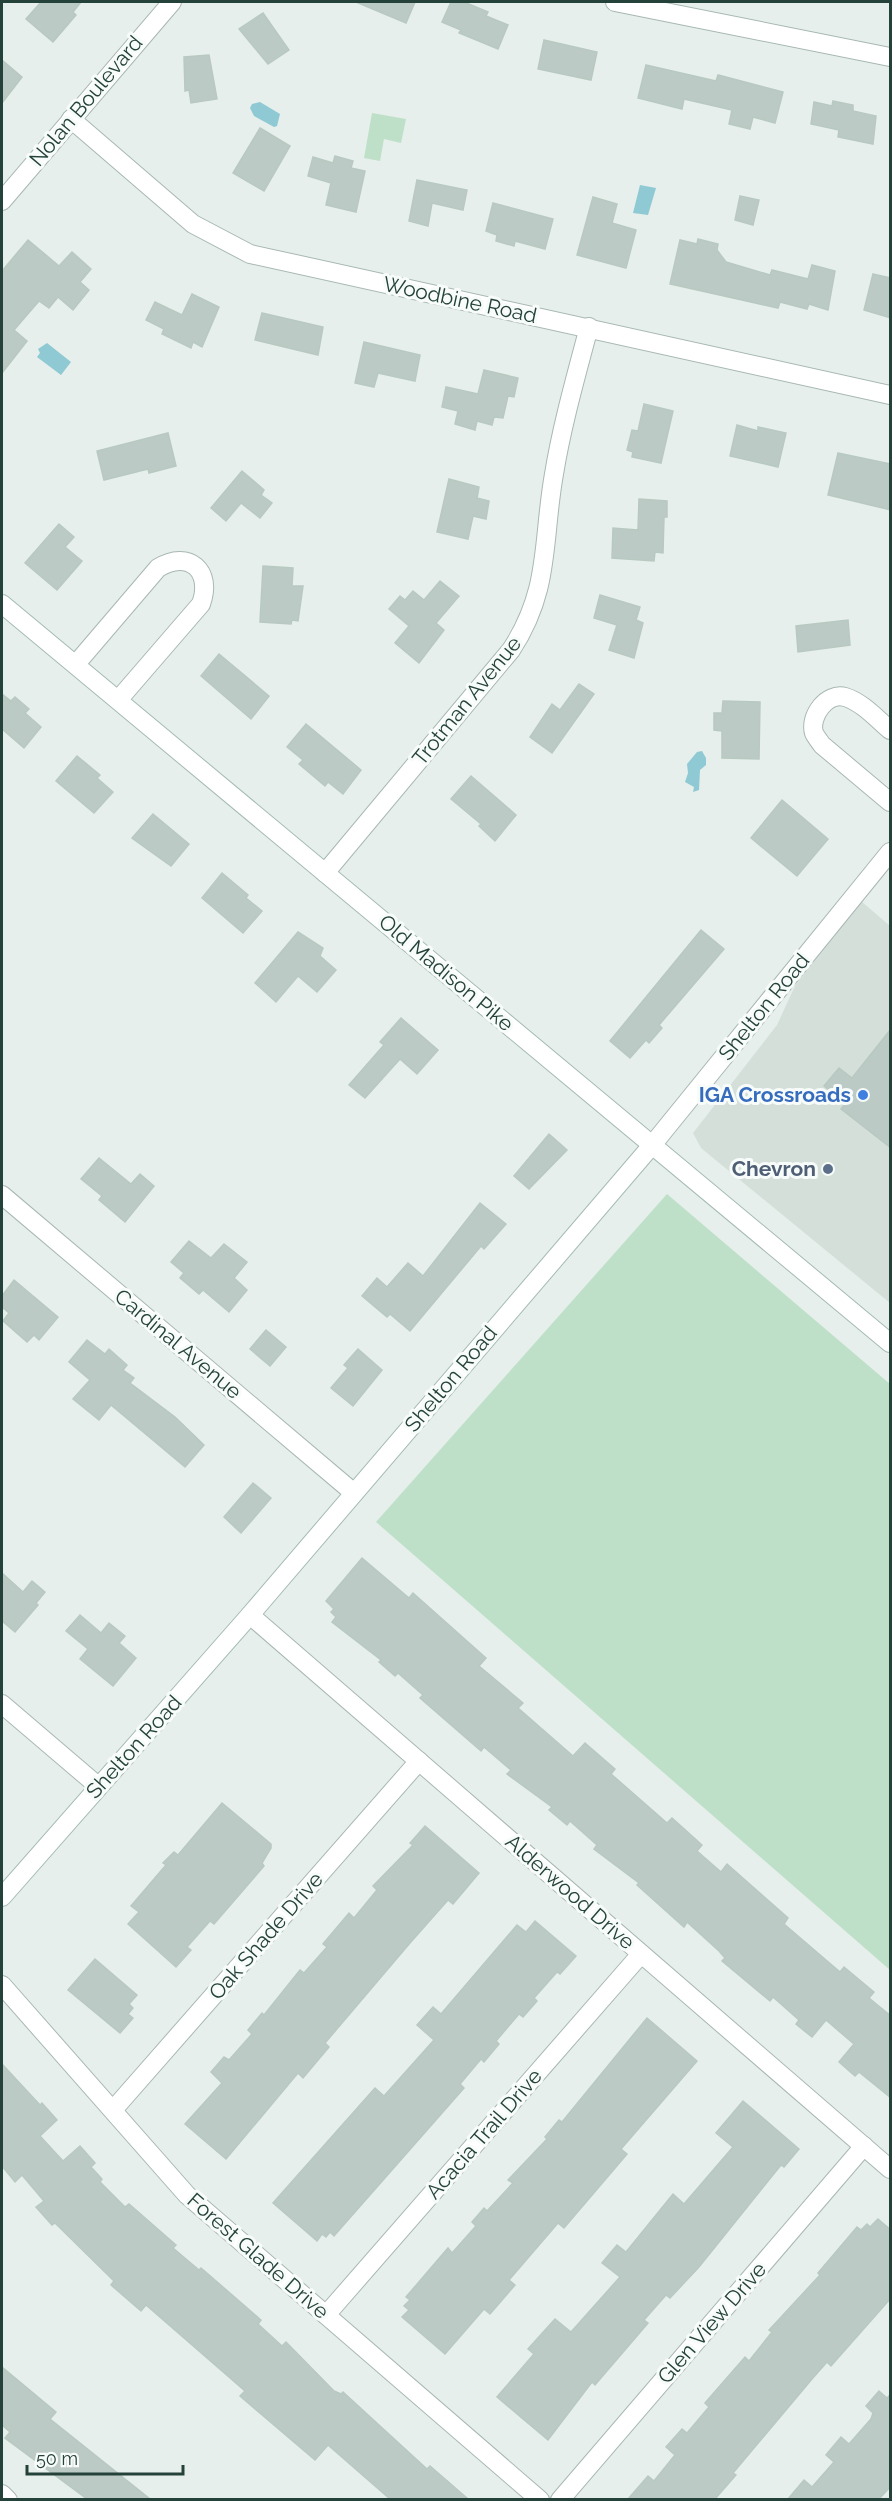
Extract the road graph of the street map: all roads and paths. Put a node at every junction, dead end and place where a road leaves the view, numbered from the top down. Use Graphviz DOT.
graph roads {
  1 [pos="172,2"];
  2 [pos="615,2"];
  3 [pos="687,8"];
  4 [pos="891,57"];
  5 [pos="71,119"];
  6 [pos="2,201"];
  7 [pos="589,327"];
  8 [pos="891,394"];
  9 [pos="2,604"];
  10 [pos="76,664"];
  11 [pos="119,699"];
  12 [pos="891,730"];
  13 [pos="891,802"];
  14 [pos="891,852"];
  15 [pos="325,873"];
  16 [pos="653,1144"];
  17 [pos="2,1195"];
  18 [pos="891,1343"];
  19 [pos="354,1493"];
  20 [pos="250,1616"];
  21 [pos="2,1704"];
  22 [pos="419,1761"];
  23 [pos="98,1786"];
  24 [pos="2,1897"];
  25 [pos="641,1954"];
  26 [pos="2,1985"];
  27 [pos="112,2110"];
  28 [pos="864,2146"];
  29 [pos="891,2169"];
  30 [pos="326,2315"];
  31 [pos="2,2494"];
  32 [pos="8,2499"];
  33 [pos="540,2499"];
  34 [pos="560,2499"];
  1 -- 5 [label="street, Nolan Boulevard"];
  2 -- 3 [label="street"];
  3 -- 4 [label="street"];
  5 -- 6 [label="street, Nolan Boulevard"];
  5 -- 7 [label="street, Woodbine Road"];
  7 -- 8 [label="street, Woodbine Road"];
  7 -- 15 [label="street, Trotman Avenue"];
  9 -- 10 [label="street, Old Madison Pike"];
  10 -- 11 [label="street, Old Madison Pike"];
  10 -- 11 [label="street"];
  11 -- 15 [label="street, Old Madison Pike"];
  12 -- 13 [label="street"];
  14 -- 16 [label="street, Shelton Road"];
  15 -- 16 [label="street, Old Madison Pike"];
  16 -- 18 [label="street, Old Madison Pike"];
  16 -- 19 [label="street, Shelton Road"];
  17 -- 19 [label="street, Cardinal Avenue"];
  19 -- 20 [label="street, Shelton Road"];
  20 -- 22 [label="street, Alderwood Drive"];
  20 -- 23 [label="street, Shelton Road"];
  21 -- 23 [label="street"];
  22 -- 25 [label="street, Alderwood Drive"];
  22 -- 27 [label="street, Oak Shade Drive"];
  23 -- 24 [label="street, Shelton Road"];
  25 -- 28 [label="street, Alderwood Drive"];
  25 -- 30 [label="street, Acacia Trail Drive"];
  26 -- 27 [label="street, Forest Glade Drive"];
  27 -- 30 [label="street, Forest Glade Drive"];
  28 -- 29 [label="street, Alderwood Drive"];
  28 -- 34 [label="street, Glen View Drive"];
  30 -- 33 [label="street, Forest Glade Drive"];
  31 -- 32 [label="street"];
}
